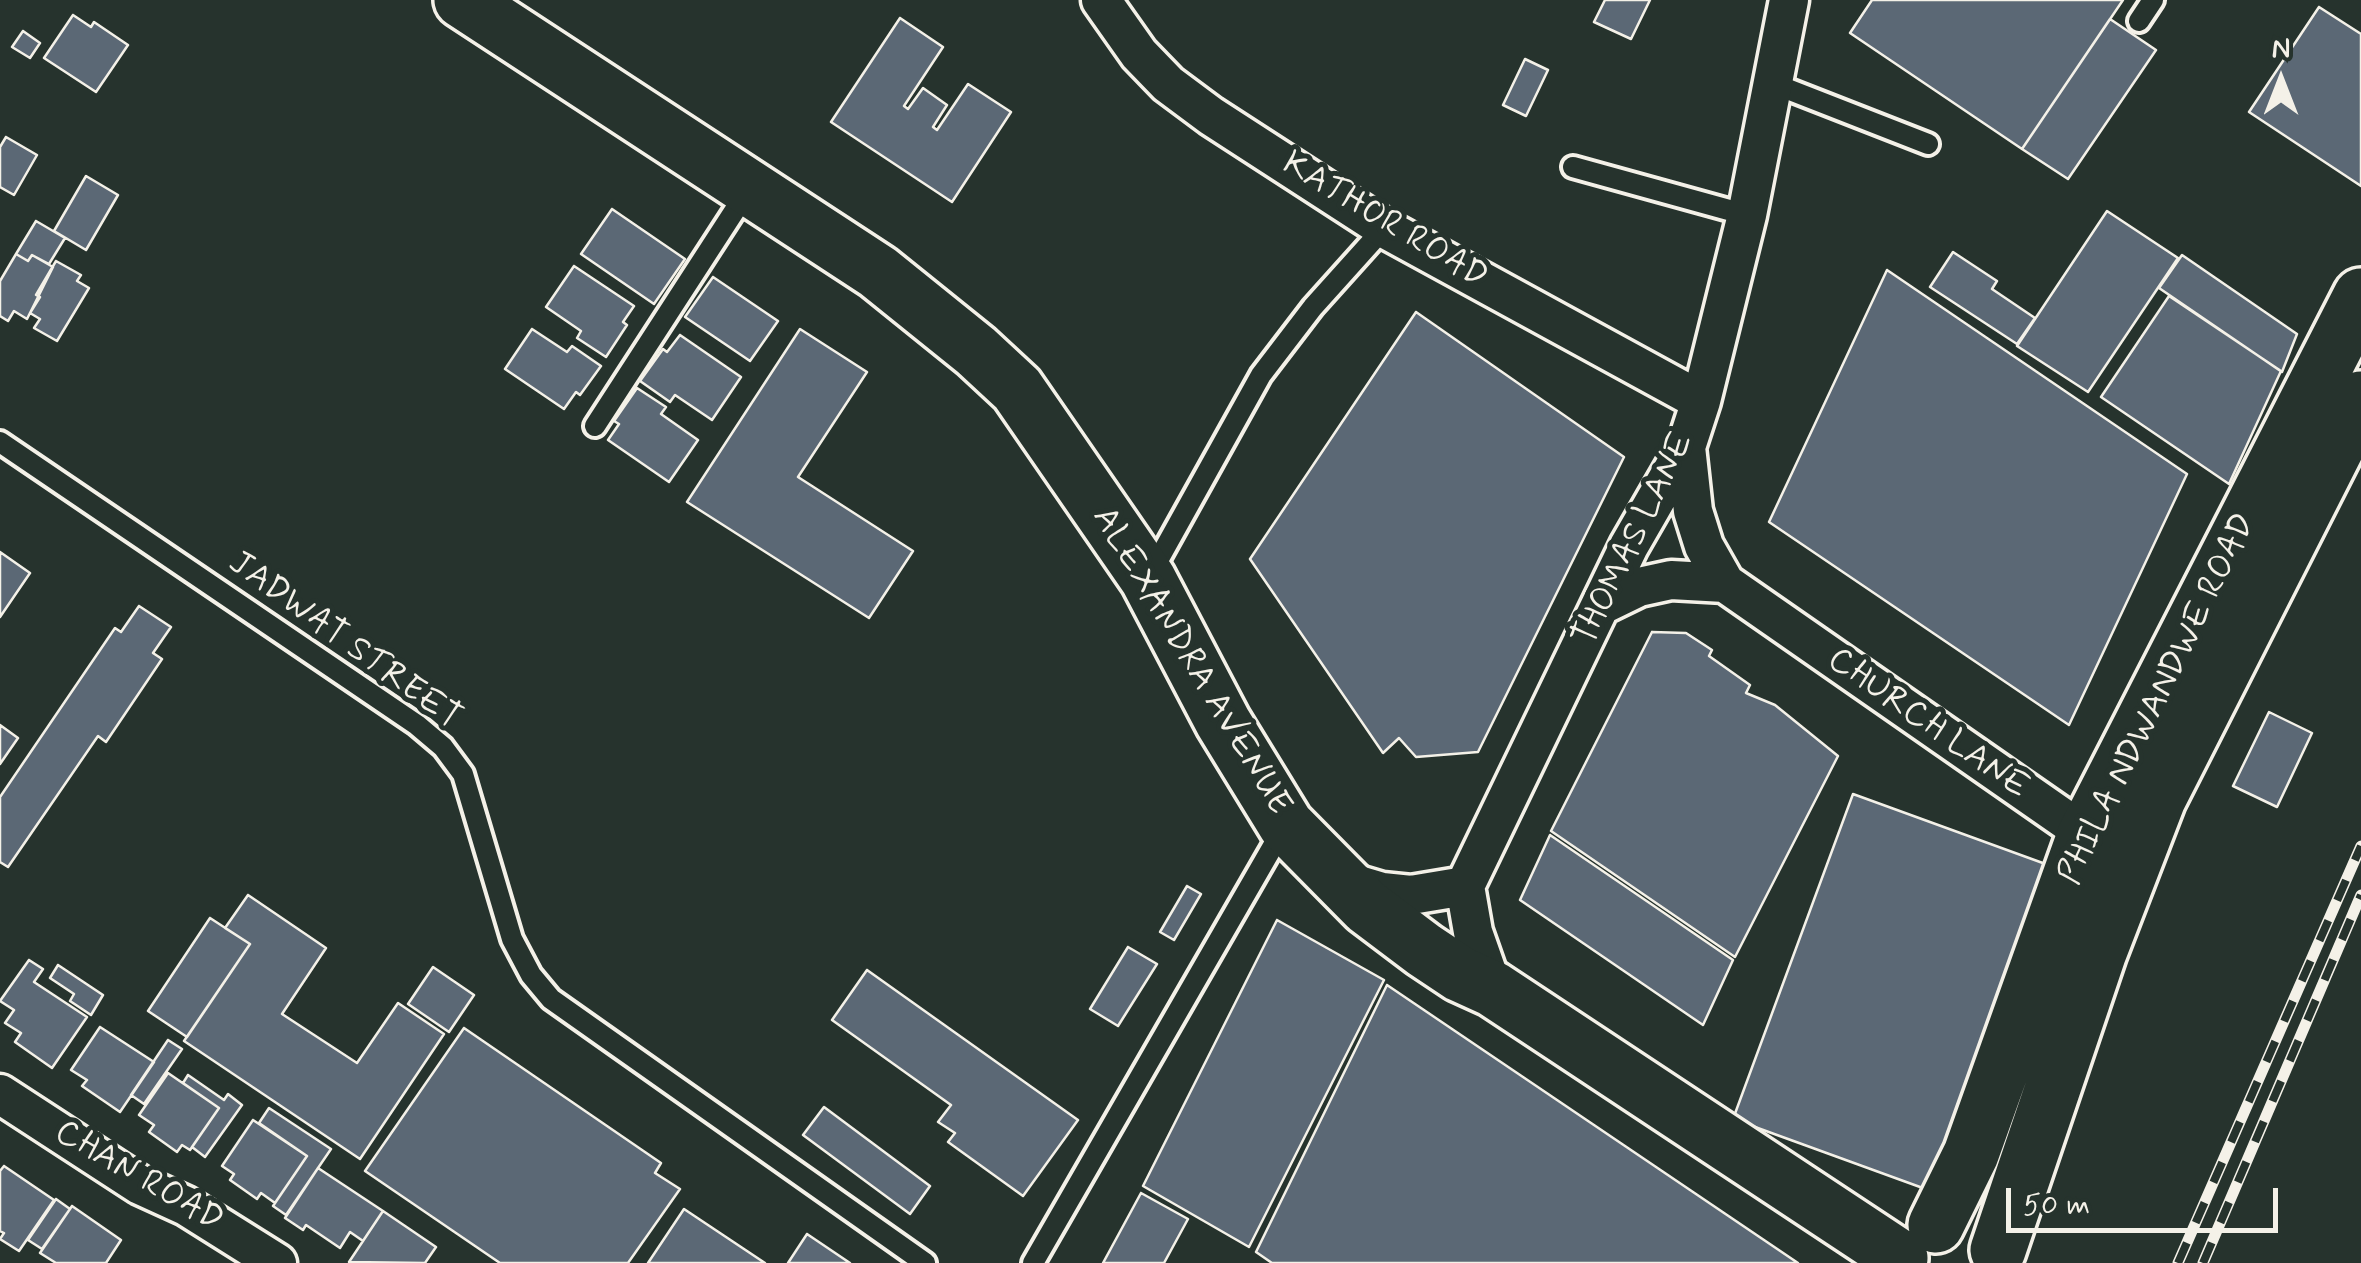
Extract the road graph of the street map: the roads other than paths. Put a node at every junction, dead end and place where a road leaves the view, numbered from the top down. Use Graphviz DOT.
graph roads {
  1 [pos="1100,0"];
  2 [pos="1789,0"];
  3 [pos="2152,0"];
  4 [pos="492,8"];
  5 [pos="2139,20"];
  6 [pos="1772,83"];
  7 [pos="1928,144"];
  8 [pos="1573,167"];
  9 [pos="749,188"];
  10 [pos="1748,215"];
  11 [pos="1384,228"];
  12 [pos="2361,296"];
  13 [pos="2361,399"];
  14 [pos="1701,401"];
  15 [pos="595,426"];
  16 [pos="0,442"];
  17 [pos="1686,447"];
  18 [pos="1148,578"];
  19 [pos="1725,583"];
  20 [pos="1602,605"];
  21 [pos="1286,825"];
  22 [pos="2086,835"];
  23 [pos="2132,864"];
  24 [pos="1337,879"];
  25 [pos="1465,886"];
  26 [pos="1493,989"];
  27 [pos="0,1094"];
  28 [pos="1911,1249"];
  29 [pos="2000,1256"];
  30 [pos="277,1263"];
  31 [pos="924,1263"];
  32 [pos="1033,1263"];
  1 -- 11 [label="street, KATHOR ROAD"];
  2 -- 6 [label="street, THOMAS LANE"];
  3 -- 5 [label="lane"];
  4 -- 9 [label="street, ALEXANDRA AVENUE"];
  6 -- 7 [label="lane"];
  6 -- 10 [label="street, THOMAS LANE"];
  8 -- 10 [label="lane"];
  9 -- 15 [label="lane"];
  9 -- 18 [label="street, ALEXANDRA AVENUE"];
  10 -- 14 [label="street, THOMAS LANE"];
  11 -- 14 [label="street, KATHOR ROAD"];
  11 -- 18 [label="lane"];
  12 -- 22 [label="street, PHILA NDWANDWE ROAD"];
  13 -- 23 [label="street, PHILA NDWANDWE ROAD"];
  14 -- 17 [label="street, THOMAS LANE"];
  16 -- 31 [label="lane, JADWAT STREET"];
  17 -- 19 [label="street, CHURCH LANE"];
  17 -- 20 [label="street, THOMAS LANE"];
  18 -- 21 [label="street, ALEXANDRA AVENUE"];
  19 -- 20 [label="street"];
  19 -- 22 [label="street, CHURCH LANE"];
  20 -- 25 [label="street, THOMAS LANE"];
  21 -- 24 [label="street, ALEXANDRA AVENUE"];
  21 -- 32 [label="lane"];
  22 -- 23 [label="street, CHURCH LANE"];
  22 -- 28 [label="street, PHILA NDWANDWE ROAD"];
  23 -- 29 [label="street, PHILA NDWANDWE ROAD"];
  24 -- 25 [label="street"];
  24 -- 26 [label="street, ALEXANDRA AVENUE"];
  25 -- 26 [label="street"];
  26 -- 28 [label="street, ALEXANDRA AVENUE"];
  27 -- 30 [label="street, CHAN ROAD"];
  28 -- 29 [label="street"];
}
